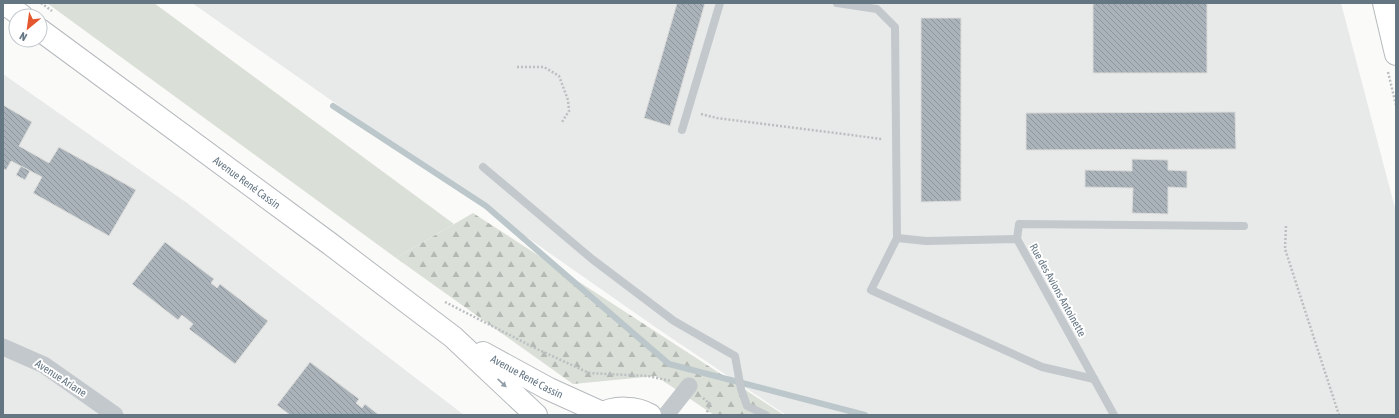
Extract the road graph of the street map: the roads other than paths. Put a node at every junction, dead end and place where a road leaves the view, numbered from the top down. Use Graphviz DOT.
graph roads {
  1 [pos="720,3"];
  2 [pos="837,3"];
  3 [pos="1384,3"];
  4 [pos="48,36"];
  5 [pos="1396,54"];
  6 [pos="682,130"];
  7 [pos="483,167"];
  8 [pos="1244,226"];
  9 [pos="897,238"];
  10 [pos="1017,239"];
  11 [pos="454,337"];
  12 [pos="3,346"];
  13 [pos="1094,379"];
  14 [pos="689,386"];
  15 [pos="601,414"];
  16 [pos="115,415"];
  17 [pos="536,415"];
  18 [pos="650,415"];
  19 [pos="666,415"];
  20 [pos="766,415"];
  21 [pos="1114,415"];
  1 -- 6 [label="lane"];
  2 -- 9 [label="lane"];
  3 -- 5 [label="main road"];
  4 -- 11 [label="main road, Avenue René Cassin"];
  7 -- 20 [label="lane"];
  8 -- 10 [label="lane"];
  9 -- 10 [label="lane, Rue des Avions Antoinette"];
  9 -- 13 [label="lane"];
  10 -- 13 [label="lane, Rue des Avions Antoinette"];
  11 -- 15 [label="main road, Avenue René Cassin"];
  11 -- 17 [label="main road, Avenue René Cassin, one-way"];
  12 -- 16 [label="street, Avenue Ariane"];
  13 -- 21 [label="lane, Rue des Avions Antoinette"];
  14 -- 19 [label="street"];
  15 -- 18 [label="main road"];
}
